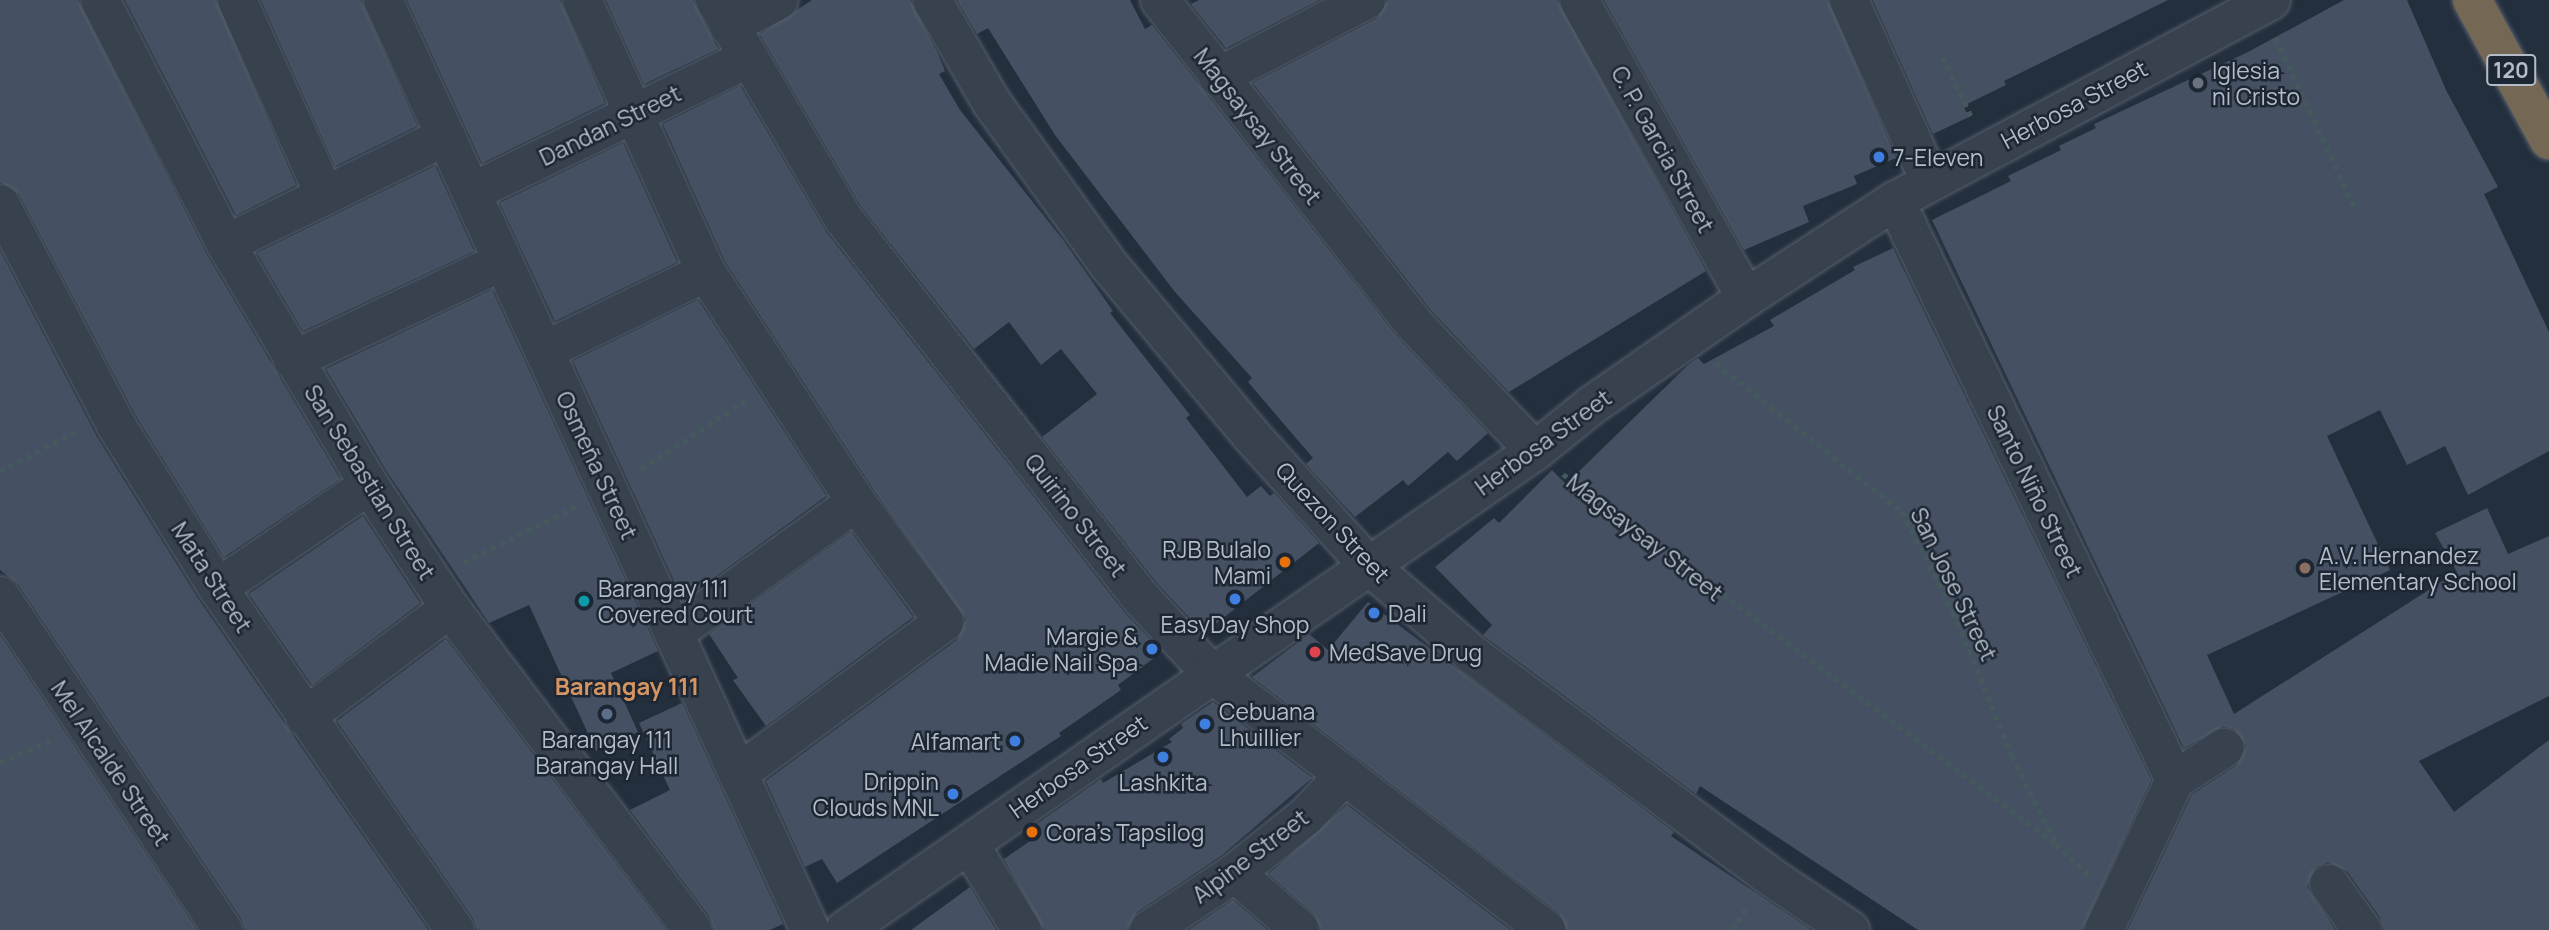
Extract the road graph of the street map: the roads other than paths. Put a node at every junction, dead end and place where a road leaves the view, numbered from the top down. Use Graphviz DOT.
graph roads {
  1 [pos="100,0"];
  2 [pos="237,0"];
  3 [pos="582,0"];
  4 [pos="779,0"];
  5 [pos="932,0"];
  6 [pos="1160,0"];
  7 [pos="1366,0"];
  8 [pos="1579,0"];
  9 [pos="1849,0"];
  10 [pos="2472,0"];
  11 [pos="2266,3"];
  12 [pos="397,5"];
  13 [pos="722,13"];
  14 [pos="749,58"];
  15 [pos="1218,77"];
  16 [pos="632,115"];
  17 [pos="446,136"];
  18 [pos="2549,140"];
  19 [pos="1930,181"];
  20 [pos="472,192"];
  21 [pos="324,194"];
  22 [pos="1895,201"];
  23 [pos="0,204"];
  24 [pos="226,244"];
  25 [pos="503,261"];
  26 [pos="706,272"];
  27 [pos="1746,298"];
  28 [pos="544,351"];
  29 [pos="293,360"];
  30 [pos="1535,452"];
  31 [pos="369,485"];
  32 [pos="856,502"];
  33 [pos="1368,565"];
  34 [pos="218,588"];
  35 [pos="441,593"];
  36 [pos="0,596"];
  37 [pos="674,633"];
  38 [pos="1210,673"];
  39 [pos="305,717"];
  40 [pos="2224,748"];
  41 [pos="738,774"];
  42 [pos="1345,775"];
  43 [pos="2175,780"];
  44 [pos="969,844"];
  45 [pos="1235,873"];
  46 [pos="2329,884"];
  47 [pos="2111,917"];
  48 [pos="222,929"];
  49 [pos="455,930"];
  50 [pos="693,930"];
  51 [pos="810,930"];
  52 [pos="845,930"];
  53 [pos="1022,930"];
  54 [pos="1149,930"];
  55 [pos="1300,930"];
  56 [pos="1546,930"];
  57 [pos="1850,930"];
  58 [pos="2362,930"];
  1 -- 24 [label="street, San Sebastian Street"];
  2 -- 21 [label="street"];
  3 -- 16 [label="street"];
  4 -- 13 [label="street"];
  5 -- 33 [label="street, Quezon Street"];
  6 -- 15 [label="street, Magsaysay Street"];
  7 -- 15 [label="street"];
  8 -- 27 [label="street, C. P. Garcia Street"];
  9 -- 19 [label="street"];
  10 -- 18 [label="highway, 120"];
  11 -- 19 [label="street, Herbosa Street"];
  12 -- 17 [label="street, Osmeña Street"];
  13 -- 14 [label="street, Quirino Street"];
  14 -- 16 [label="street, Dandan Street"];
  14 -- 38 [label="street, Quirino Street"];
  15 -- 30 [label="street, Magsaysay Street"];
  16 -- 20 [label="street, Dandan Street"];
  16 -- 26 [label="street"];
  17 -- 20 [label="street, Osmeña Street"];
  17 -- 21 [label="street"];
  19 -- 22 [label="street, Herbosa Street"];
  20 -- 25 [label="street, Osmeña Street"];
  21 -- 24 [label="street"];
  22 -- 27 [label="street, Herbosa Street"];
  22 -- 43 [label="street, Santo Niño Street"];
  23 -- 34 [label="street, Mata Street"];
  24 -- 29 [label="street, San Sebastian Street"];
  25 -- 28 [label="street, Osmeña Street"];
  25 -- 29 [label="street"];
  26 -- 28 [label="street"];
  26 -- 32 [label="street"];
  27 -- 30 [label="street, Herbosa Street"];
  28 -- 37 [label="street, Osmeña Street"];
  29 -- 31 [label="street, San Sebastian Street"];
  30 -- 33 [label="street, Herbosa Street"];
  31 -- 34 [label="street"];
  31 -- 35 [label="street, San Sebastian Street"];
  32 -- 37 [label="street"];
  32 -- 41 [label="street"];
  33 -- 38 [label="street, Herbosa Street"];
  33 -- 57 [label="street, Quezon Street"];
  34 -- 39 [label="street, Mata Street"];
  35 -- 39 [label="street"];
  35 -- 50 [label="street, San Sebastian Street"];
  36 -- 48 [label="street, Mel Alcalde Street"];
  37 -- 41 [label="street, Osmeña Street"];
  38 -- 42 [label="street, Quirino Street"];
  38 -- 44 [label="street, Herbosa Street"];
  39 -- 49 [label="street, Mata Street"];
  40 -- 43 [label="street"];
  41 -- 51 [label="street, Osmeña Street"];
  42 -- 45 [label="street, Alpine Street"];
  42 -- 56 [label="street, Quirino Street"];
  43 -- 47 [label="street"];
  44 -- 52 [label="street, Herbosa Street"];
  44 -- 53 [label="street"];
  45 -- 54 [label="street, Alpine Street"];
  45 -- 55 [label="street"];
  46 -- 58 [label="street"];
}
